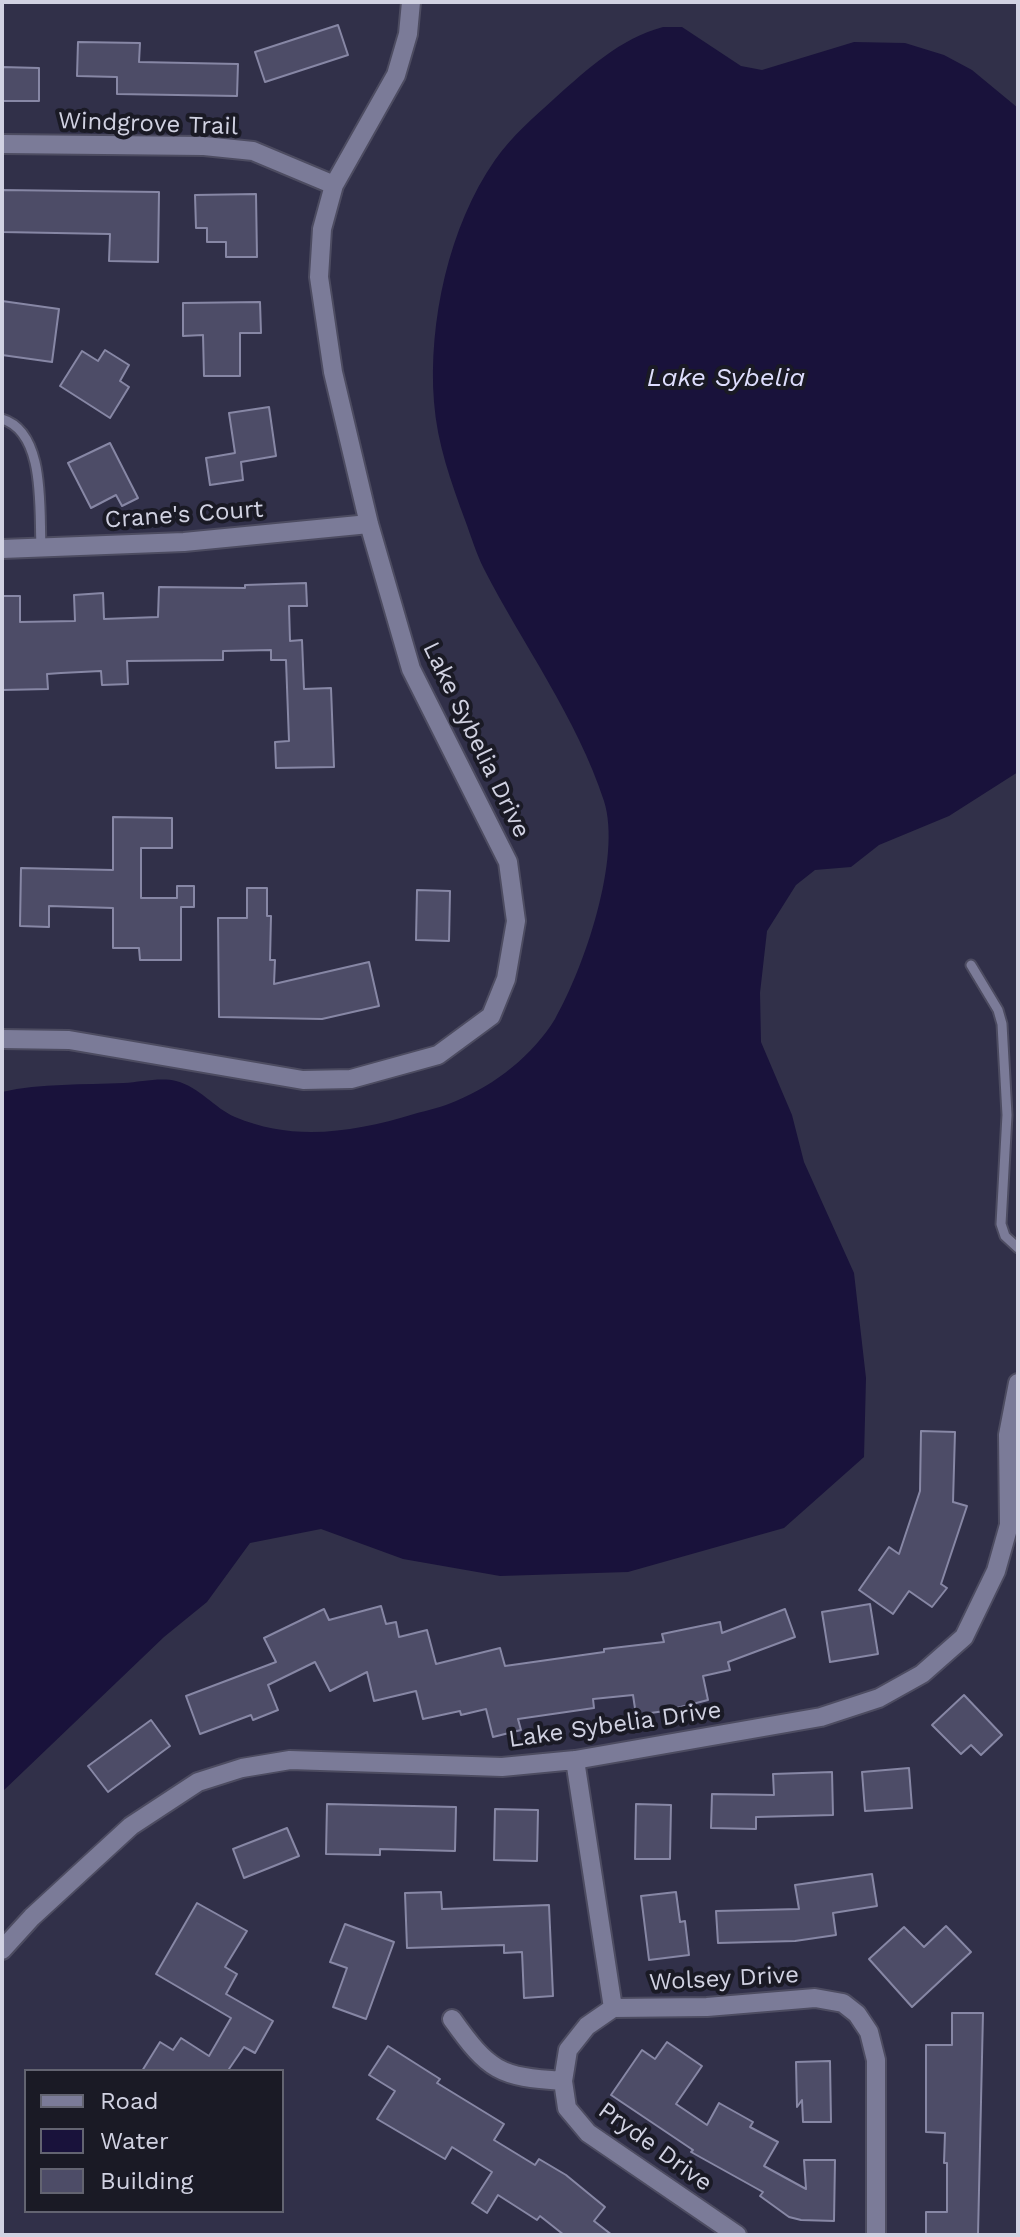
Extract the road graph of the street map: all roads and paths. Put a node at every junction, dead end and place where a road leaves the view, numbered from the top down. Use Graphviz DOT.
graph roads {
  1 [pos="411,2"];
  2 [pos="2,144"];
  3 [pos="334,185"];
  4 [pos="2,419"];
  5 [pos="369,524"];
  6 [pos="41,546"];
  7 [pos="2,549"];
  8 [pos="971,965"];
  9 [pos="2,1039"];
  10 [pos="1018,1248"];
  11 [pos="1018,1383"];
  12 [pos="1014,1526"];
  13 [pos="575,1760"];
  14 [pos="2,1950"];
  15 [pos="613,2008"];
  16 [pos="452,2019"];
  17 [pos="563,2081"];
  18 [pos="737,2235"];
  19 [pos="876,2235"];
  1 -- 3 [label="street, Lake Sybelia Drive"];
  2 -- 3 [label="street, Windgrove Trail"];
  3 -- 5 [label="street, Lake Sybelia Drive"];
  4 -- 6 [label="lane"];
  5 -- 6 [label="street, Crane's Court"];
  5 -- 9 [label="street, Lake Sybelia Drive"];
  6 -- 7 [label="street, Crane's Court"];
  8 -- 10 [label="lane"];
  11 -- 12 [label="street, Lake Sybelia Drive"];
  12 -- 13 [label="street, Lake Sybelia Drive"];
  13 -- 14 [label="street, Lake Sybelia Drive"];
  13 -- 15 [label="street"];
  15 -- 17 [label="street"];
  15 -- 19 [label="street, Wolsey Drive"];
  16 -- 17 [label="street"];
  17 -- 18 [label="street, Pryde Drive"];
}
